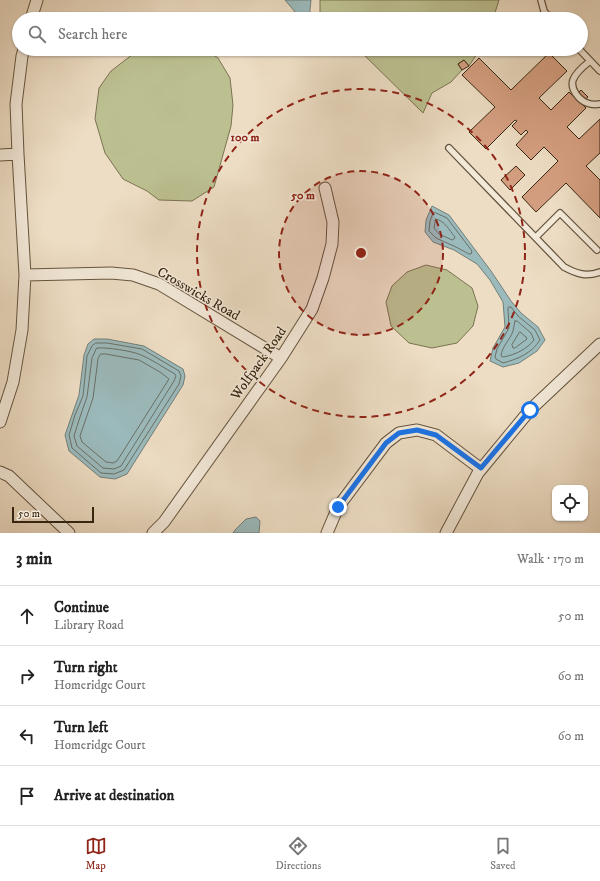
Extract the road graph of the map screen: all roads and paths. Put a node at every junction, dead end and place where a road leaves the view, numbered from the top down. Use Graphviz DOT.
graph roads {
  1 [pos="37,0"];
  2 [pos="541,0"];
  3 [pos="33,12"];
  4 [pos="545,12"];
  5 [pos="22,56"];
  6 [pos="585,56"];
  7 [pos="590,61"];
  8 [pos="600,71"];
  9 [pos="600,104"];
  10 [pos="449,148"];
  11 [pos="18,154"];
  12 [pos="0,155"];
  13 [pos="325,188"];
  14 [pos="536,238"];
  15 [pos="599,250"];
  16 [pos="600,272"];
  17 [pos="25,275"];
  18 [pos="600,344"];
  19 [pos="280,358"];
  20 [pos="0,422"];
  21 [pos="481,468"];
  22 [pos="0,472"];
  23 [pos="69,533"];
  24 [pos="153,533"];
  25 [pos="328,533"];
  26 [pos="446,533"];
  1 -- 3 [label="street"];
  2 -- 4 [label="lane"];
  5 -- 11 [label="street"];
  6 -- 7 [label="lane"];
  7 -- 8 [label="lane"];
  7 -- 9 [label="lane"];
  10 -- 14 [label="lane"];
  11 -- 12 [label="street"];
  11 -- 17 [label="street"];
  13 -- 19 [label="street, Wolfpack Road"];
  14 -- 15 [label="lane"];
  14 -- 16 [label="lane"];
  17 -- 19 [label="street, Crosswicks Road"];
  17 -- 20 [label="street"];
  18 -- 21 [label="street"];
  19 -- 24 [label="street, Wolfpack Road"];
  21 -- 25 [label="street"];
  21 -- 26 [label="street"];
  22 -- 23 [label="street"];
}
